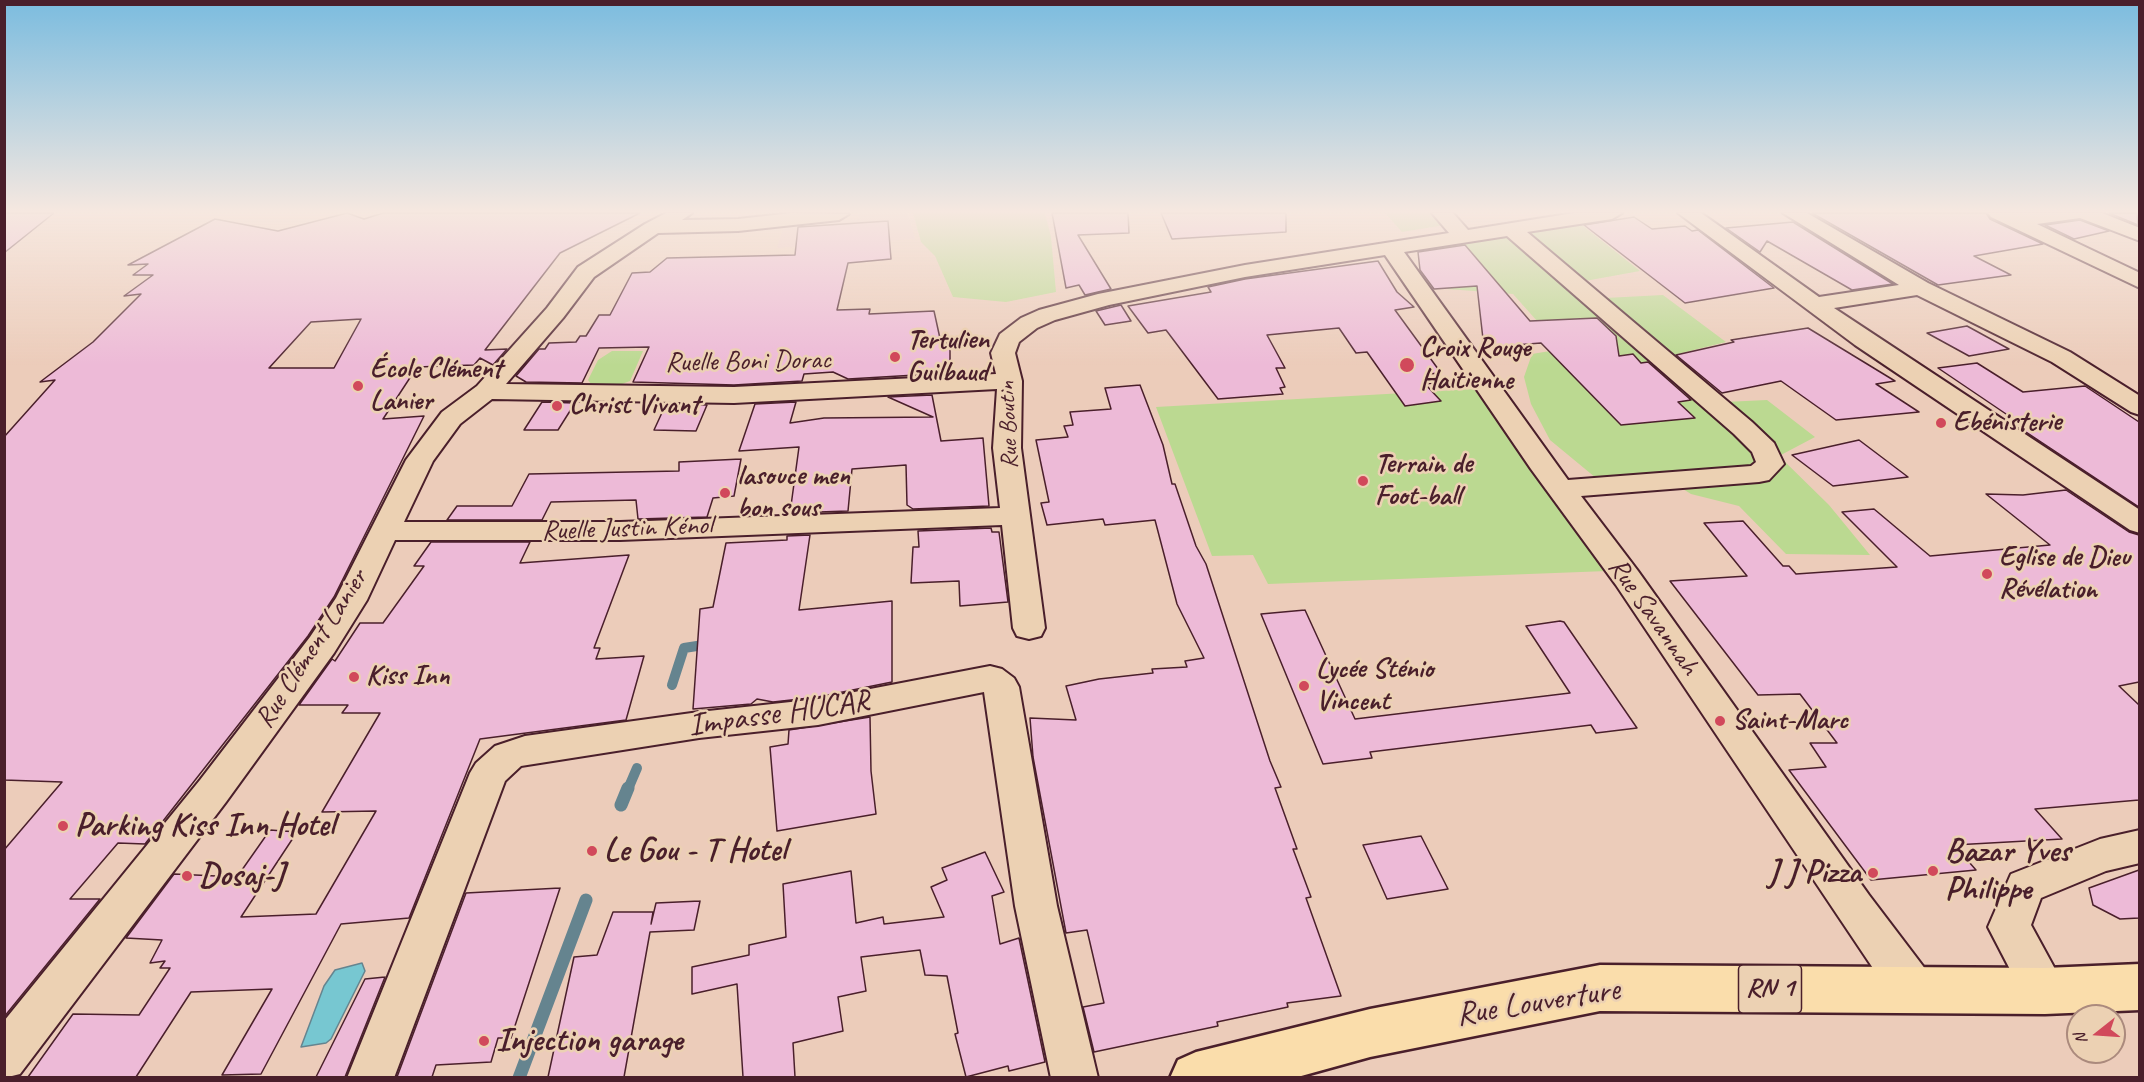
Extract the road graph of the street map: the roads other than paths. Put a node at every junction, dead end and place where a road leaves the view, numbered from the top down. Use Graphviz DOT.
graph roads {
  1 [pos="599,263"];
  2 [pos="1290,263"];
  3 [pos="1402,263"];
  4 [pos="1552,263"];
  5 [pos="1757,263"];
  6 [pos="1879,263"];
  7 [pos="2101,263"];
  8 [pos="2139,282"];
  9 [pos="1920,288"];
  10 [pos="1814,305"];
  11 [pos="1010,381"];
  12 [pos="486,391"];
  13 [pos="2139,407"];
  14 [pos="1560,489"];
  15 [pos="1014,516"];
  16 [pos="2139,524"];
  17 [pos="384,531"];
  18 [pos="1029,628"];
  19 [pos="2139,846"];
  20 [pos="2139,987"];
  21 [pos="1913,989"];
  22 [pos="2045,991"];
  23 [pos="4,1058"];
  24 [pos="370,1077"];
  25 [pos="1075,1077"];
  26 [pos="1196,1077"];
  1 -- 12 [label="street, Rue Clément Lanier"];
  2 -- 11 [label="street, Rue Boutin"];
  3 -- 14 [label="street, Rue Savannah"];
  4 -- 14 [label="street"];
  5 -- 10 [label="street"];
  6 -- 9 [label="street"];
  7 -- 8 [label="street"];
  9 -- 10 [label="street"];
  9 -- 13 [label="street"];
  10 -- 16 [label="street"];
  11 -- 12 [label="street, Ruelle Boni Dorac"];
  11 -- 15 [label="street, Rue Boutin"];
  12 -- 17 [label="street, Rue Clément Lanier"];
  14 -- 21 [label="street, Rue Savannah"];
  15 -- 17 [label="street, Ruelle Justin Kénol"];
  15 -- 18 [label="street, Rue Boutin"];
  17 -- 23 [label="street, Rue Clément Lanier"];
  19 -- 22 [label="street"];
  20 -- 22 [label="main road, Rue Louverture / RN 1"];
  21 -- 22 [label="main road, Rue Louverture / RN 1"];
  21 -- 26 [label="main road, Rue Louverture / RN 1"];
  24 -- 25 [label="street, Impasse HUCAR"];
}
